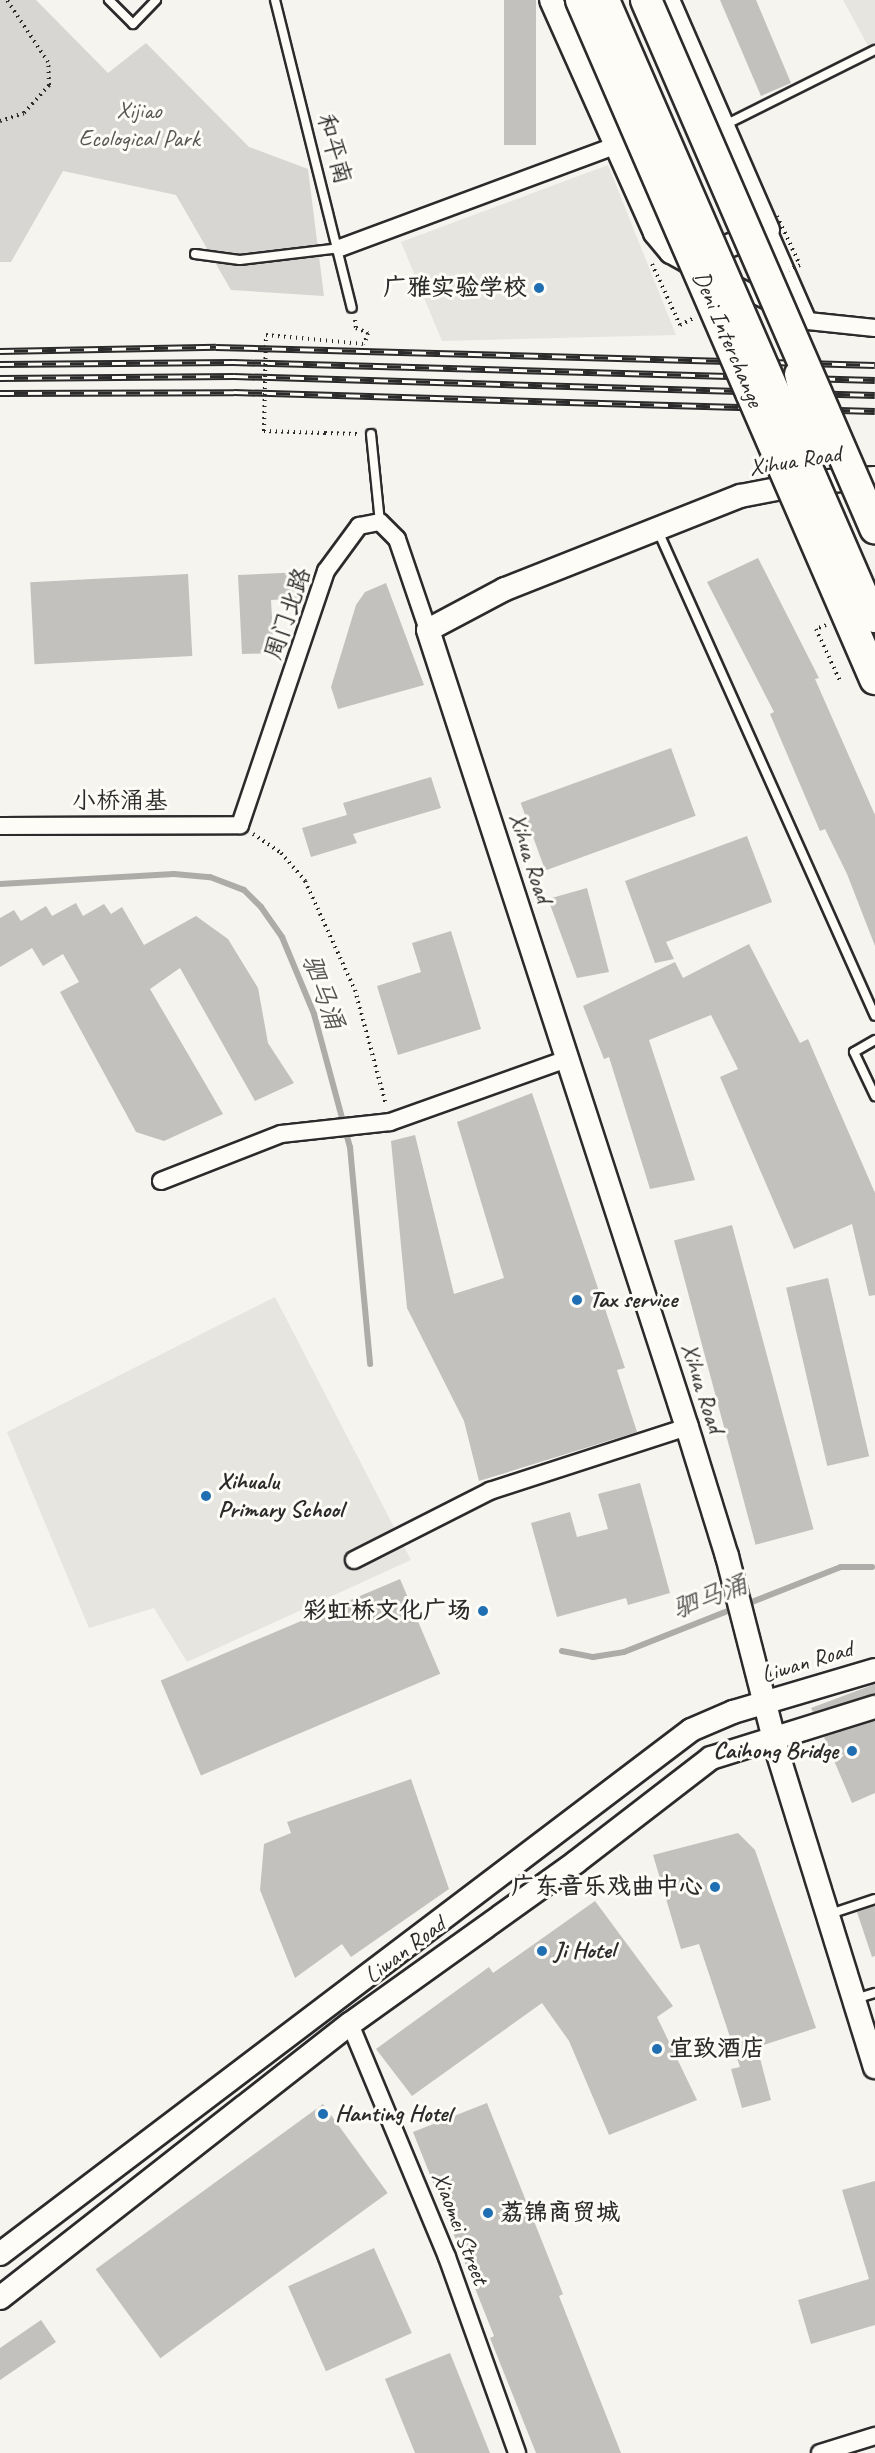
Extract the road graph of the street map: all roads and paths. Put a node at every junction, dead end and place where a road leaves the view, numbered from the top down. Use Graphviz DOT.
graph roads {
  1 [pos="7,0"];
  2 [pos="109,0"];
  3 [pos="156,0"];
  4 [pos="275,0"];
  5 [pos="551,0"];
  6 [pos="581,0"];
  7 [pos="606,0"];
  8 [pos="620,0"];
  9 [pos="646,0"];
  10 [pos="668,0"];
  11 [pos="874,54"];
  12 [pos="0,121"];
  13 [pos="723,126"];
  14 [pos="614,146"];
  15 [pos="772,223"];
  16 [pos="340,248"];
  17 [pos="195,254"];
  18 [pos="650,262"];
  19 [pos="688,262"];
  20 [pos="782,272"];
  21 [pos="352,308"];
  22 [pos="700,315"];
  23 [pos="796,320"];
  24 [pos="875,328"];
  25 [pos="736,329"];
  26 [pos="371,434"];
  27 [pos="799,454"];
  28 [pos="875,478"];
  29 [pos="380,522"];
  30 [pos="657,528"];
  31 [pos="875,528"];
  32 [pos="875,581"];
  33 [pos="875,620"];
  34 [pos="832,623"];
  35 [pos="428,630"];
  36 [pos="875,679"];
  37 [pos="840,681"];
  38 [pos="240,825"];
  39 [pos="0,826"];
  40 [pos="875,1016"];
  41 [pos="875,1040"];
  42 [pos="567,1059"];
  43 [pos="875,1096"];
  44 [pos="390,1122"];
  45 [pos="162,1181"];
  46 [pos="687,1427"];
  47 [pos="354,1560"];
  48 [pos="875,1670"];
  49 [pos="766,1704"];
  50 [pos="875,1707"];
  51 [pos="691,1730"];
  52 [pos="773,1739"];
  53 [pos="711,1758"];
  54 [pos="875,1899"];
  55 [pos="828,1914"];
  56 [pos="865,1996"];
  57 [pos="350,2024"];
  58 [pos="871,2040"];
  59 [pos="875,2067"];
  60 [pos="0,2253"];
  61 [pos="0,2298"];
  62 [pos="875,2436"];
  63 [pos="517,2453"];
  64 [pos="820,2453"];
  1 -- 12 [label="path"];
  2 -- 3 [label="lane"];
  4 -- 16 [label="lane, 和平南"];
  5 -- 14 [label="main road"];
  6 -- 25 [label="highway, Deni Interchange, bridge"];
  7 -- 25 [label="main road, Deni Interchange, bridge"];
  8 -- 27 [label="main road, Deni Interchange, bridge"];
  9 -- 23 [label="highway, bridge"];
  10 -- 13 [label="main road"];
  11 -- 13 [label="lane"];
  13 -- 15 [label="main road"];
  14 -- 16 [label="street"];
  14 -- 19 [label="main road"];
  15 -- 19 [label="main road"];
  15 -- 20 [label="path, bridge"];
  15 -- 23 [label="street"];
  16 -- 17 [label="lane"];
  16 -- 21 [label="lane, 和平南"];
  18 -- 22 [label="path"];
  19 -- 23 [label="street"];
  21 -- 26 [label="path, bridge"];
  23 -- 24 [label="street"];
  23 -- 27 [label="main road, bridge"];
  23 -- 31 [label="highway, bridge"];
  25 -- 27 [label="highway, Deni Interchange, bridge"];
  25 -- 27 [label="main road, bridge"];
  26 -- 29 [label="lane"];
  27 -- 32 [label="main road, Deni Interchange"];
  27 -- 33 [label="main road, Deni Interchange, bridge"];
  27 -- 36 [label="highway, Deni Interchange, bridge"];
  28 -- 30 [label="main road, Xihua Road"];
  29 -- 35 [label="street"];
  29 -- 38 [label="street, 周门北路"];
  30 -- 35 [label="main road, Xihua Road"];
  30 -- 40 [label="lane"];
  34 -- 37 [label="path, bridge"];
  35 -- 42 [label="main road, Xihua Road"];
  38 -- 39 [label="street, 小桥涌基"];
  38 -- 44 [label="path"];
  41 -- 43 [label="lane"];
  42 -- 44 [label="street"];
  42 -- 46 [label="main road, Xihua Road"];
  44 -- 45 [label="street"];
  46 -- 47 [label="street"];
  46 -- 49 [label="main road, Xihua Road"];
  48 -- 49 [label="main road, Liwan Road"];
  49 -- 51 [label="main road, Liwan Road"];
  49 -- 52 [label="main road"];
  50 -- 52 [label="main road, Liwan Road"];
  51 -- 53 [label="main road"];
  51 -- 60 [label="main road, Liwan Road"];
  52 -- 53 [label="main road, Liwan Road"];
  52 -- 55 [label="main road"];
  53 -- 57 [label="main road, Liwan Road"];
  54 -- 55 [label="lane"];
  55 -- 56 [label="main road"];
  56 -- 58 [label="main road"];
  57 -- 61 [label="main road, Liwan Road"];
  57 -- 63 [label="street, Xiaomei Street"];
  58 -- 59 [label="main road"];
  62 -- 64 [label="street"];
}
